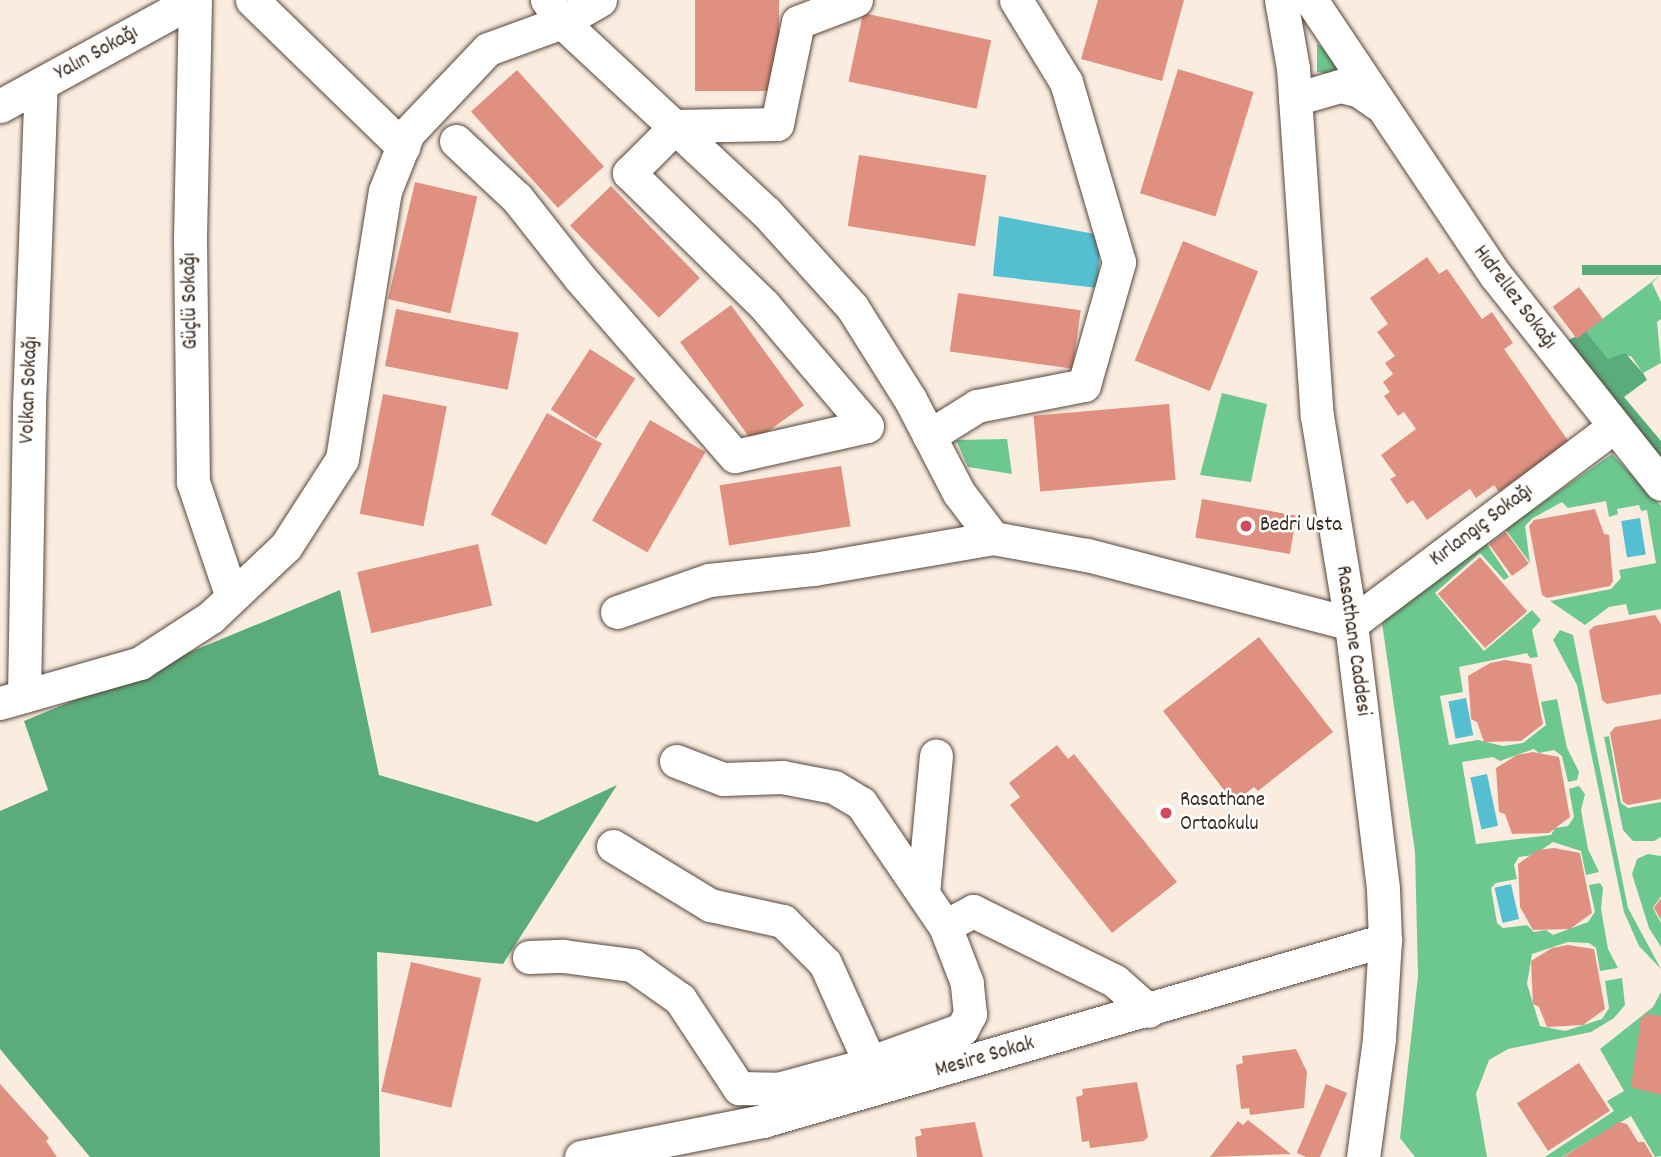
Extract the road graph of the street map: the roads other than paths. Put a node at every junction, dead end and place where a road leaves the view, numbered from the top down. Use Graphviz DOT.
graph roads {
  1 [pos="195,0"];
  2 [pos="600,0"];
  3 [pos="856,0"];
  4 [pos="1016,0"];
  5 [pos="1281,0"];
  6 [pos="1311,0"];
  7 [pos="270,5"];
  8 [pos="555,11"];
  9 [pos="41,85"];
  10 [pos="1295,99"];
  11 [pos="1378,104"];
  12 [pos="0,106"];
  13 [pos="676,126"];
  14 [pos="456,141"];
  15 [pos="403,147"];
  16 [pos="1613,427"];
  17 [pos="929,436"];
  18 [pos="1661,484"];
  19 [pos="993,538"];
  20 [pos="232,597"];
  21 [pos="617,611"];
  22 [pos="1351,624"];
  23 [pos="12,699"];
  24 [pos="936,756"];
  25 [pos="676,761"];
  26 [pos="613,846"];
  27 [pos="922,893"];
  28 [pos="945,926"];
  29 [pos="1385,940"];
  30 [pos="529,957"];
  31 [pos="1149,1011"];
  32 [pos="870,1063"];
  33 [pos="581,1157"];
  34 [pos="1363,1157"];
  1 -- 9 [label="street, Yalın Sokağı"];
  1 -- 20 [label="street, Güçlü Sokağı"];
  2 -- 8 [label="street"];
  3 -- 13 [label="street"];
  4 -- 17 [label="street"];
  5 -- 10 [label="street, Rasathane Caddesi"];
  6 -- 11 [label="street, Hıdrellez Sokağı"];
  7 -- 15 [label="street"];
  8 -- 13 [label="street"];
  8 -- 15 [label="street"];
  9 -- 12 [label="street, Yalın Sokağı"];
  9 -- 23 [label="street, Volkan Sokağı"];
  10 -- 11 [label="street, Hıdrellez Sokağı"];
  10 -- 22 [label="street, Rasathane Caddesi"];
  11 -- 16 [label="street, Hıdrellez Sokağı"];
  13 -- 14 [label="street"];
  13 -- 17 [label="street"];
  15 -- 20 [label="street"];
  16 -- 18 [label="street, Hıdrellez Sokağı"];
  16 -- 22 [label="street, Kırlangıç Sokağı"];
  17 -- 19 [label="street"];
  19 -- 21 [label="street"];
  19 -- 22 [label="street"];
  20 -- 23 [label="street"];
  22 -- 29 [label="street, Rasathane Caddesi"];
  24 -- 27 [label="street"];
  25 -- 27 [label="street"];
  26 -- 32 [label="street"];
  27 -- 28 [label="street"];
  28 -- 31 [label="street"];
  28 -- 32 [label="street"];
  29 -- 31 [label="street, Mesire Sokak"];
  29 -- 34 [label="street, Rasathane Caddesi"];
  30 -- 32 [label="street"];
  31 -- 33 [label="street, Mesire Sokak"];
}
